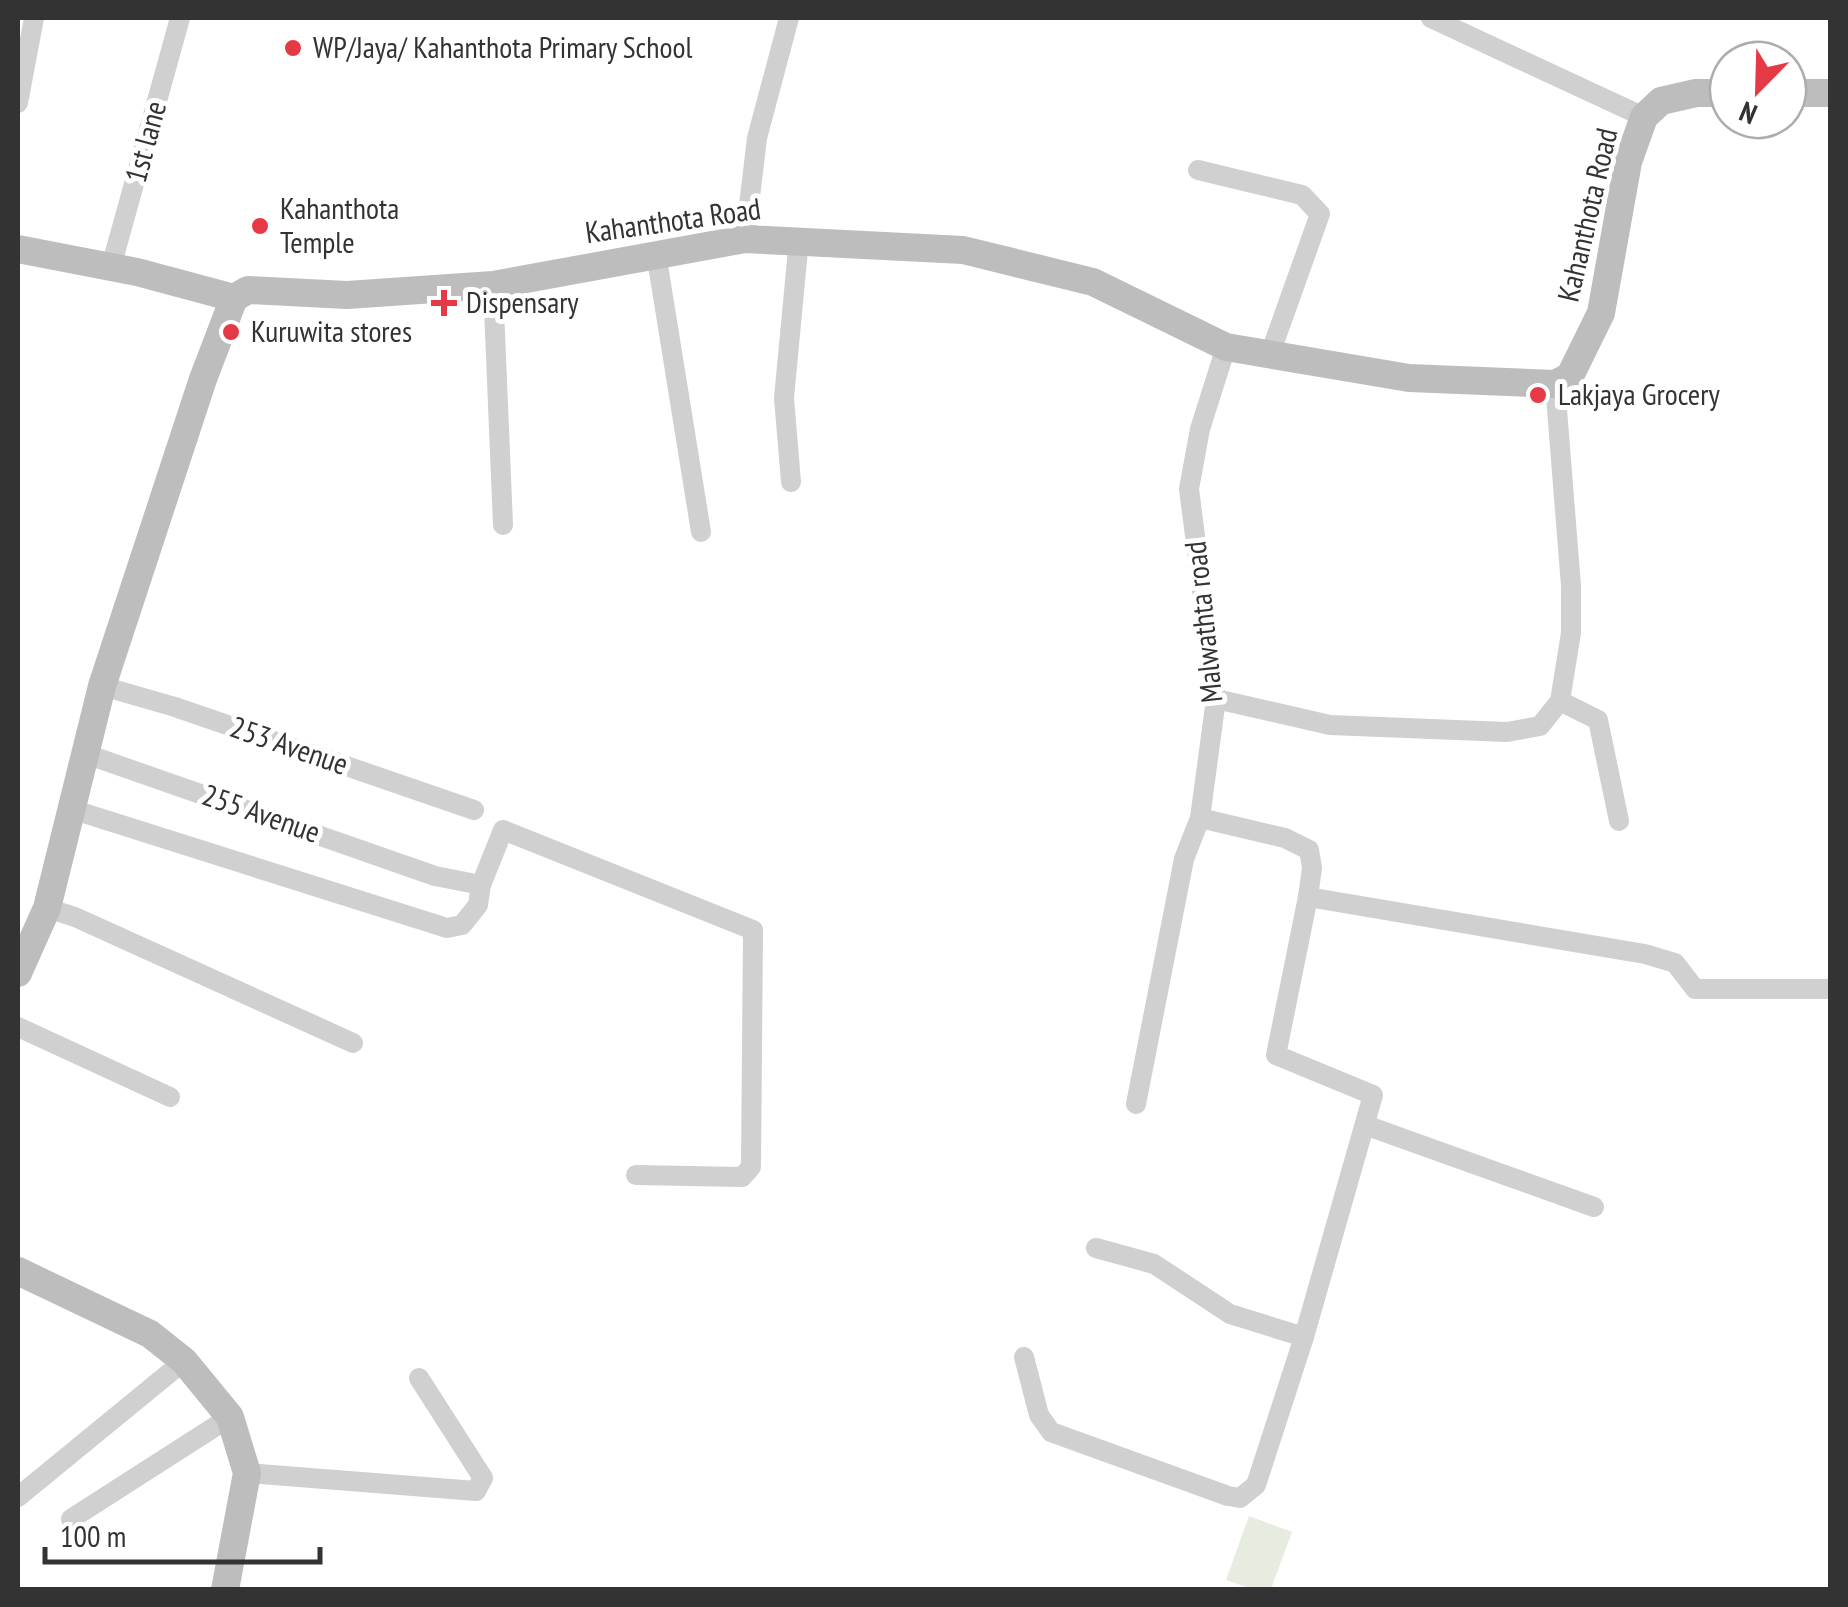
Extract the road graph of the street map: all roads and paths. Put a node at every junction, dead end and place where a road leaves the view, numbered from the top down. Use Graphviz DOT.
graph roads {
  1 [pos="34,18"];
  2 [pos="180,18"];
  3 [pos="789,18"];
  4 [pos="1431,18"];
  5 [pos="1830,82"];
  6 [pos="1708,93"];
  7 [pos="1830,93"];
  8 [pos="18,103"];
  9 [pos="1644,117"];
  10 [pos="1198,170"];
  11 [pos="745,238"];
  12 [pos="799,239"];
  13 [pos="18,250"];
  14 [pos="656,252"];
  15 [pos="111,267"];
  16 [pos="494,284"];
  17 [pos="234,298"];
  18 [pos="1226,347"];
  19 [pos="1270,354"];
  20 [pos="1555,384"];
  21 [pos="791,482"];
  22 [pos="503,525"];
  23 [pos="701,532"];
  24 [pos="102,686"];
  25 [pos="1216,699"];
  26 [pos="1560,701"];
  27 [pos="86,754"];
  28 [pos="72,808"];
  29 [pos="474,810"];
  30 [pos="1200,818"];
  31 [pos="1619,821"];
  32 [pos="481,885"];
  33 [pos="1308,897"];
  34 [pos="47,908"];
  35 [pos="25,939"];
  36 [pos="18,973"];
  37 [pos="1830,989"];
  38 [pos="18,1028"];
  39 [pos="354,1043"];
  40 [pos="170,1097"];
  41 [pos="1136,1104"];
  42 [pos="1365,1125"];
  43 [pos="636,1175"];
  44 [pos="1594,1207"];
  45 [pos="1096,1248"];
  46 [pos="18,1271"];
  47 [pos="1304,1337"];
  48 [pos="1024,1357"];
  49 [pos="184,1361"];
  50 [pos="419,1378"];
  51 [pos="230,1417"];
  52 [pos="247,1473"];
  53 [pos="18,1497"];
  54 [pos="71,1519"];
  55 [pos="225,1590"];
  1 -- 8 [label="street"];
  2 -- 15 [label="street, 1st lane"];
  3 -- 11 [label="street"];
  4 -- 9 [label="street"];
  5 -- 7 [label="street"];
  6 -- 9 [label="main road, Kahanthota Road"];
  9 -- 20 [label="main road, Kahanthota Road"];
  10 -- 19 [label="street"];
  11 -- 12 [label="main road, Kahanthota Road"];
  11 -- 14 [label="main road, Kahanthota Road"];
  12 -- 18 [label="main road, Kahanthota Road"];
  12 -- 21 [label="street"];
  13 -- 15 [label="main road"];
  14 -- 16 [label="main road, Kahanthota Road"];
  14 -- 23 [label="street"];
  15 -- 17 [label="main road"];
  16 -- 17 [label="main road, Kahanthota Road"];
  16 -- 22 [label="street"];
  17 -- 24 [label="main road"];
  18 -- 19 [label="main road, Kahanthota Road"];
  18 -- 25 [label="street, Malwathta road"];
  19 -- 20 [label="main road, Kahanthota Road"];
  20 -- 26 [label="street"];
  24 -- 27 [label="main road"];
  24 -- 29 [label="street, 253 Avenue"];
  25 -- 26 [label="street"];
  25 -- 30 [label="street, Malwathta road"];
  26 -- 31 [label="street"];
  27 -- 28 [label="main road"];
  27 -- 32 [label="street, 255 Avenue"];
  28 -- 32 [label="street"];
  28 -- 34 [label="main road"];
  30 -- 33 [label="street"];
  30 -- 41 [label="street, Malwathta road"];
  32 -- 43 [label="street"];
  33 -- 37 [label="street"];
  33 -- 42 [label="street"];
  34 -- 35 [label="main road"];
  34 -- 39 [label="street"];
  35 -- 36 [label="main road"];
  38 -- 40 [label="street"];
  42 -- 44 [label="street"];
  42 -- 47 [label="street"];
  45 -- 47 [label="street"];
  46 -- 49 [label="main road"];
  47 -- 48 [label="street"];
  49 -- 51 [label="main road"];
  49 -- 53 [label="street"];
  50 -- 52 [label="street"];
  51 -- 52 [label="main road"];
  51 -- 54 [label="street"];
  52 -- 55 [label="main road"];
}
